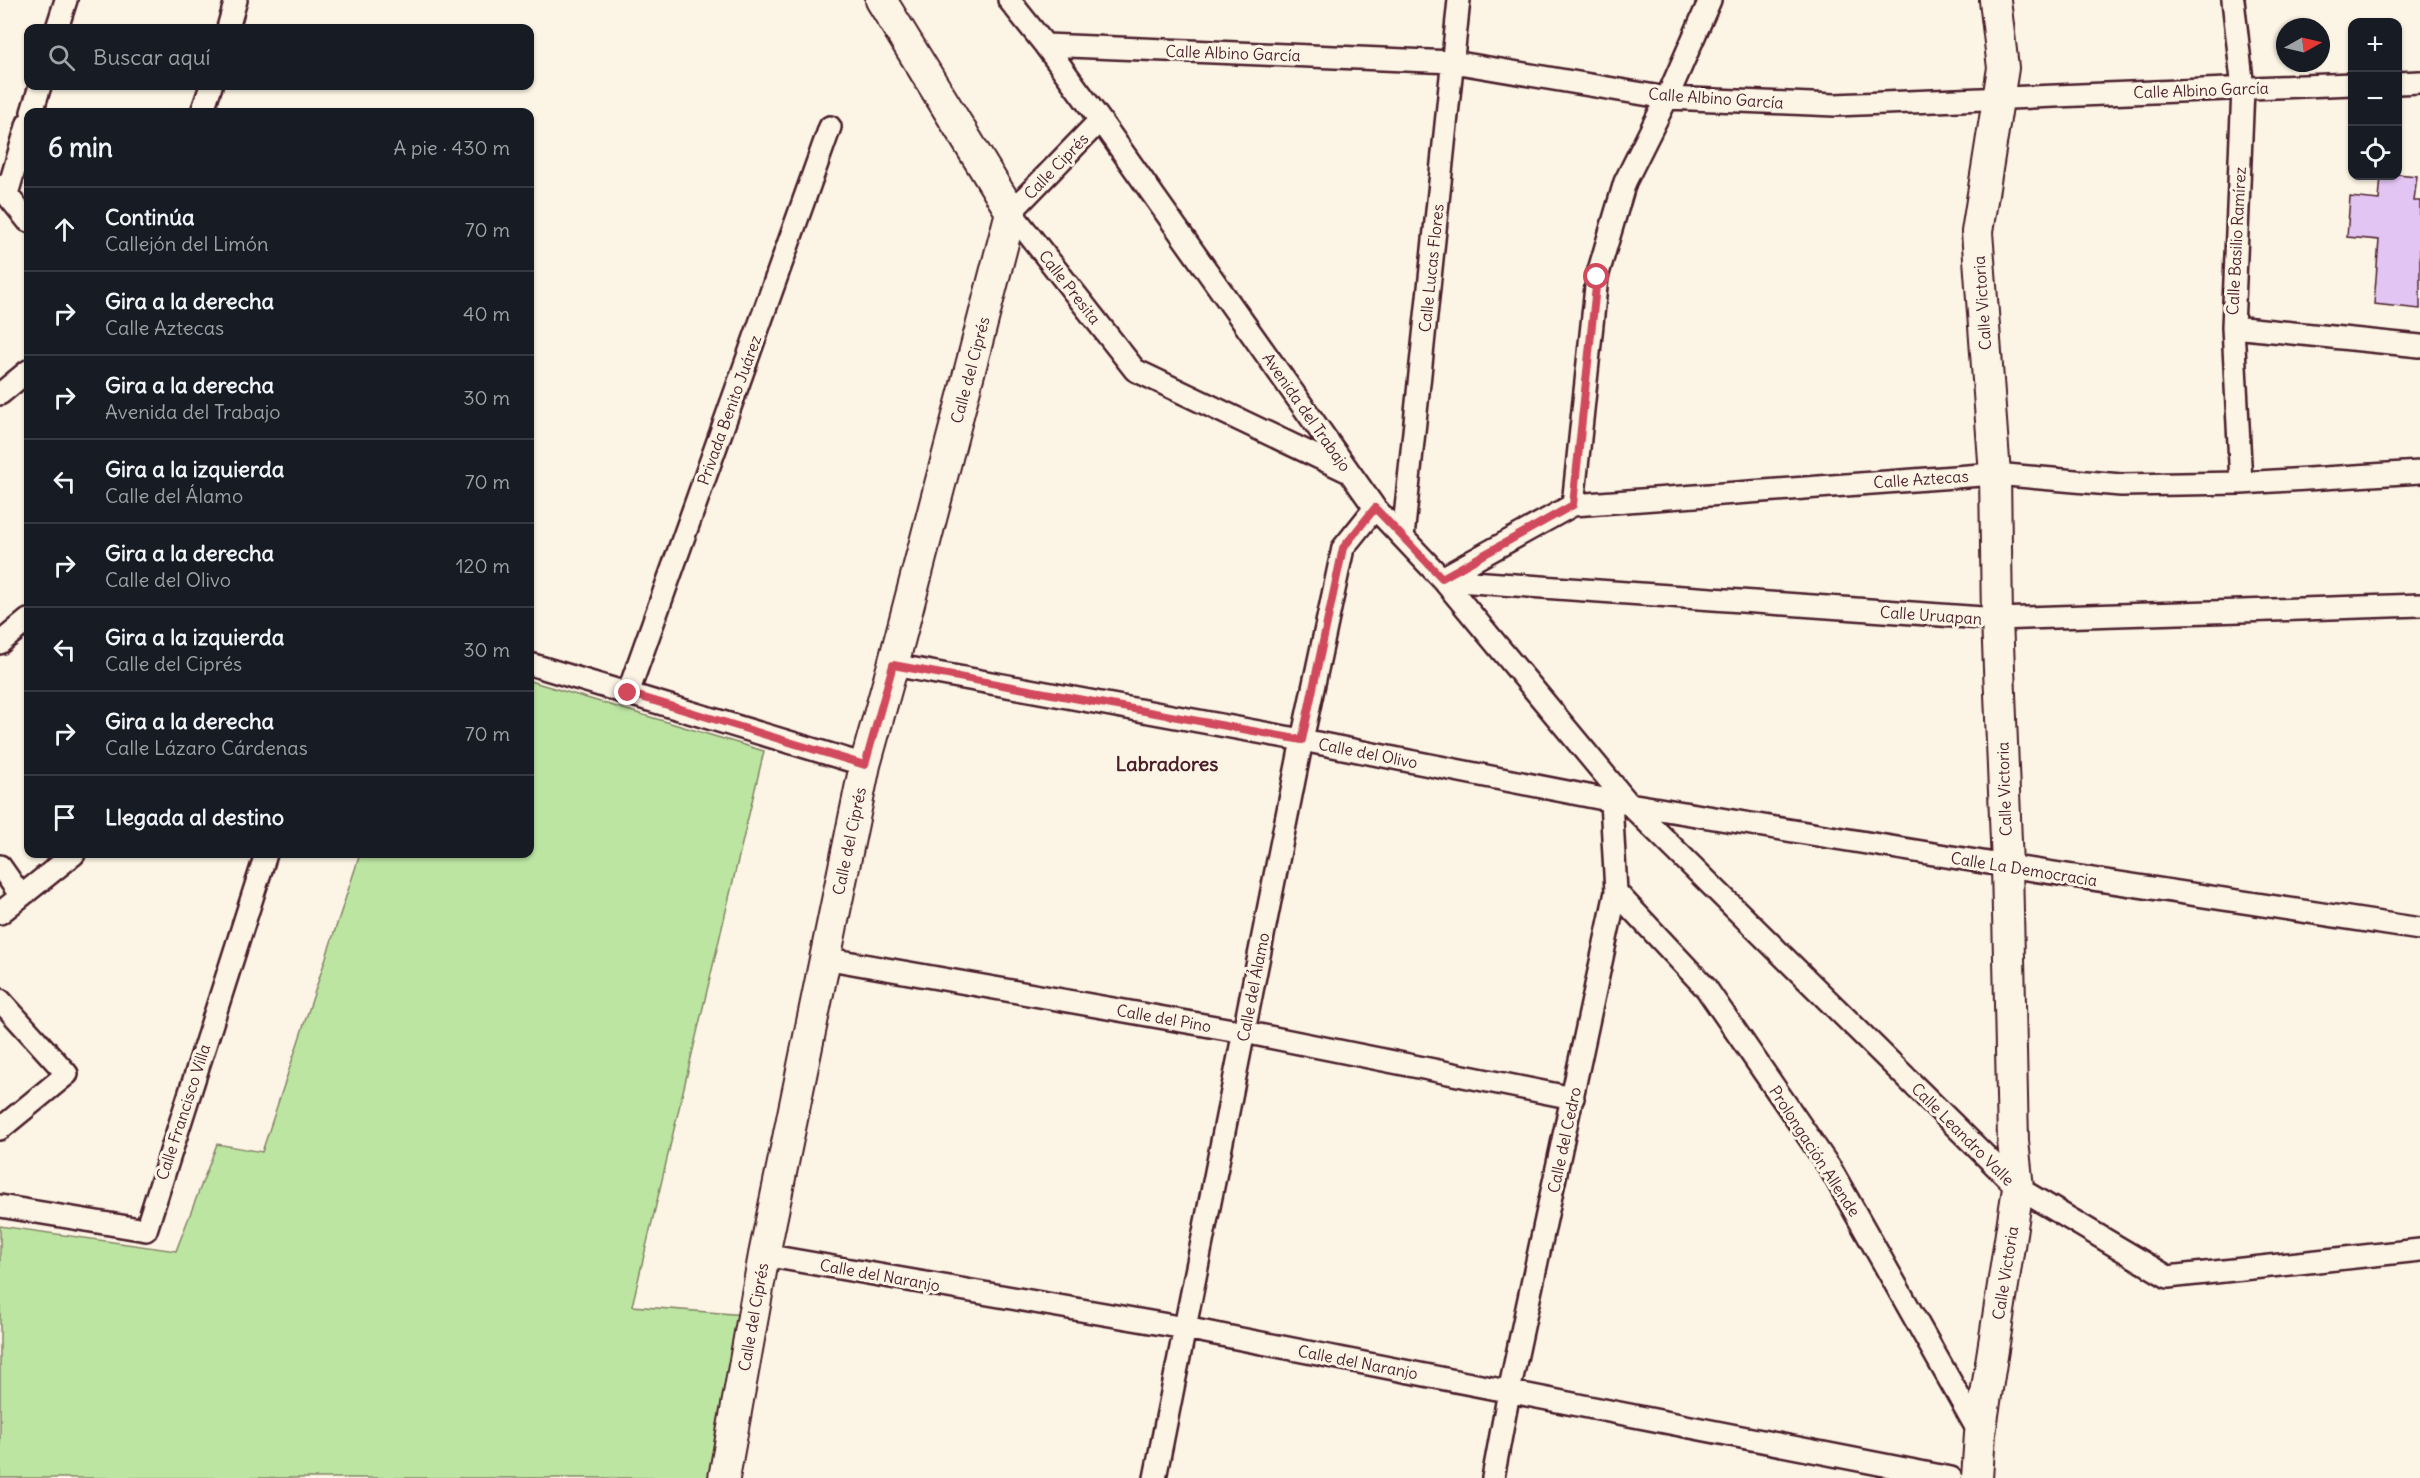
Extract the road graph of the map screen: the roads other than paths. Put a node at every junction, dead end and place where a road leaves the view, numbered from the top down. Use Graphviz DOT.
graph roads {
  1 [pos="66,0"];
  2 [pos="236,0"];
  3 [pos="881,0"];
  4 [pos="1009,0"];
  5 [pos="1459,0"];
  6 [pos="1710,0"];
  7 [pos="1995,0"];
  8 [pos="2233,0"];
  9 [pos="58,24"];
  10 [pos="229,24"];
  11 [pos="1046,45"];
  12 [pos="1453,62"];
  13 [pos="2402,82"];
  14 [pos="2420,82"];
  15 [pos="2348,84"];
  16 [pos="2243,89"];
  17 [pos="39,90"];
  18 [pos="210,90"];
  19 [pos="1667,98"];
  20 [pos="1998,99"];
  21 [pos="33,108"];
  22 [pos="203,108"];
  23 [pos="1100,120"];
  24 [pos="830,127"];
  25 [pos="24,134"];
  26 [pos="3,190"];
  27 [pos="1011,212"];
  28 [pos="24,216"];
  29 [pos="2232,327"];
  30 [pos="2420,346"];
  31 [pos="24,374"];
  32 [pos="0,394"];
  33 [pos="2420,472"];
  34 [pos="1350,473"];
  35 [pos="1995,474"];
  36 [pos="2241,483"];
  37 [pos="1573,505"];
  38 [pos="1375,508"];
  39 [pos="1403,537"];
  40 [pos="1443,579"];
  41 [pos="2420,605"];
  42 [pos="1997,620"];
  43 [pos="24,623"];
  44 [pos="0,643"];
  45 [pos="534,665"];
  46 [pos="893,665"];
  47 [pos="628,693"];
  48 [pos="1302,740"];
  49 [pos="865,765"];
  50 [pos="1620,802"];
  51 [pos="69,858"];
  52 [pos="265,858"];
  53 [pos="0,866"];
  54 [pos="2007,866"];
  55 [pos="1616,892"];
  56 [pos="21,896"];
  57 [pos="0,913"];
  58 [pos="2420,930"];
  59 [pos="824,958"];
  60 [pos="0,1000"];
  61 [pos="1244,1032"];
  62 [pos="1574,1098"];
  63 [pos="0,1130"];
  64 [pos="2018,1188"];
  65 [pos="0,1206"];
  66 [pos="2420,1250"];
  67 [pos="764,1254"];
  68 [pos="1185,1328"];
  69 [pos="1509,1392"];
  70 [pos="1980,1434"];
  71 [pos="724,1478"];
  72 [pos="1155,1478"];
  73 [pos="1493,1478"];
  74 [pos="1951,1478"];
  75 [pos="1977,1478"];
  1 -- 9 [label="street"];
  2 -- 10 [label="street"];
  3 -- 27 [label="street, Calle Presita"];
  4 -- 11 [label="street, Avenida del Trabajo"];
  5 -- 12 [label="street, Calle Lucas Flores"];
  6 -- 19 [label="street"];
  7 -- 20 [label="street, Calle Victoria"];
  8 -- 16 [label="street, Calle Basilio Ramírez"];
  11 -- 12 [label="street, Calle Albino García"];
  11 -- 23 [label="street, Avenida del Trabajo"];
  12 -- 19 [label="street, Calle Albino García"];
  12 -- 39 [label="street, Calle Lucas Flores"];
  13 -- 14 [label="street"];
  15 -- 16 [label="street, Calle Albino García"];
  16 -- 20 [label="street, Calle Albino García"];
  16 -- 29 [label="street, Calle Basilio Ramírez"];
  17 -- 21 [label="street"];
  18 -- 22 [label="street"];
  19 -- 20 [label="street, Calle Albino García"];
  19 -- 37 [label="street"];
  20 -- 35 [label="street, Calle Victoria"];
  23 -- 27 [label="street, Calle Ciprés"];
  23 -- 34 [label="street, Avenida del Trabajo"];
  24 -- 47 [label="street, Privada Benito Juárez"];
  25 -- 26 [label="street"];
  26 -- 28 [label="street"];
  27 -- 34 [label="street, Calle Presita"];
  27 -- 46 [label="street, Calle del Ciprés"];
  29 -- 30 [label="street"];
  29 -- 36 [label="street, Calle Basilio Ramírez"];
  31 -- 32 [label="street"];
  33 -- 36 [label="street, Calle Aztecas"];
  34 -- 38 [label="street, Avenida del Trabajo"];
  35 -- 36 [label="street, Calle Aztecas"];
  35 -- 37 [label="street, Calle Aztecas"];
  35 -- 42 [label="street, Calle Victoria"];
  37 -- 40 [label="street, Calle Aztecas"];
  38 -- 39 [label="street, Avenida del Trabajo"];
  38 -- 48 [label="street, Calle del Álamo"];
  39 -- 40 [label="street, Avenida del Trabajo"];
  40 -- 42 [label="street, Calle Uruapan"];
  40 -- 50 [label="street, Avenida del Trabajo"];
  41 -- 42 [label="street, Calle Uruapan"];
  42 -- 54 [label="street, Calle Victoria"];
  43 -- 44 [label="street"];
  45 -- 47 [label="street"];
  46 -- 48 [label="street, Calle del Olivo"];
  46 -- 49 [label="street, Calle del Ciprés"];
  47 -- 49 [label="street"];
  48 -- 50 [label="street, Calle del Olivo"];
  48 -- 61 [label="street, Calle del Álamo"];
  49 -- 59 [label="street, Calle del Ciprés"];
  50 -- 54 [label="street, Calle La Democracia"];
  50 -- 55 [label="street, Calle del Cedro"];
  50 -- 64 [label="street, Calle Leandro Valle"];
  51 -- 56 [label="street"];
  52 -- 65 [label="street, Calle Francisco Villa"];
  53 -- 56 [label="street"];
  54 -- 58 [label="street, Calle La Democracia"];
  54 -- 64 [label="street, Calle Victoria"];
  55 -- 62 [label="street, Calle del Cedro"];
  55 -- 70 [label="street, Prolongación Allende"];
  56 -- 57 [label="street"];
  59 -- 61 [label="street, Calle del Pino"];
  59 -- 67 [label="street, Calle del Ciprés"];
  60 -- 63 [label="street"];
  61 -- 62 [label="street, Calle del Pino"];
  61 -- 68 [label="street, Calle del Álamo"];
  62 -- 69 [label="street, Calle del Cedro"];
  64 -- 66 [label="street, Calle Leandro Valle"];
  64 -- 70 [label="street, Calle Victoria"];
  67 -- 68 [label="street, Calle del Naranjo"];
  67 -- 71 [label="street, Calle del Ciprés"];
  68 -- 69 [label="street, Calle del Naranjo"];
  68 -- 72 [label="street, Calle del Álamo"];
  69 -- 73 [label="street, Calle del Cedro"];
  69 -- 74 [label="street, Calle del Naranjo"];
  70 -- 75 [label="street, Calle Victoria"];
}
